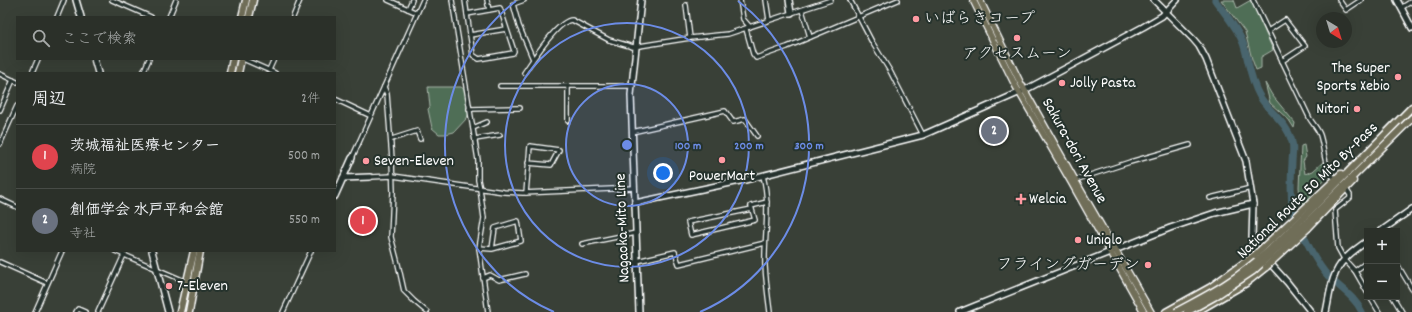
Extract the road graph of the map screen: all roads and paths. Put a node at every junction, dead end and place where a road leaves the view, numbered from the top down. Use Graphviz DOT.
graph roads {
  1 [pos="64,0"];
  2 [pos="76,0"];
  3 [pos="112,0"];
  4 [pos="176,0"];
  5 [pos="246,0"];
  6 [pos="253,0"];
  7 [pos="300,0"];
  8 [pos="388,0"];
  9 [pos="412,0"];
  10 [pos="423,0"];
  11 [pos="452,0"];
  12 [pos="465,0"];
  13 [pos="487,0"];
  14 [pos="524,0"];
  15 [pos="640,0"];
  16 [pos="740,0"];
  17 [pos="766,0"];
  18 [pos="789,0"];
  19 [pos="812,0"];
  20 [pos="831,0"];
  21 [pos="850,0"];
  22 [pos="898,0"];
  23 [pos="973,0"];
  24 [pos="980,0"];
  25 [pos="1154,0"];
  26 [pos="1177,0"];
  27 [pos="1253,0"];
  28 [pos="1339,0"];
  29 [pos="1361,0"];
  30 [pos="1397,0"];
  31 [pos="1412,1"];
  32 [pos="686,6"];
  33 [pos="813,6"];
  34 [pos="1401,8"];
  35 [pos="408,9"];
  36 [pos="489,10"];
  37 [pos="802,10"];
  38 [pos="1166,12"];
  39 [pos="791,13"];
  40 [pos="417,14"];
  41 [pos="467,14"];
  42 [pos="57,16"];
  43 [pos="81,16"];
  44 [pos="149,16"];
  45 [pos="169,16"];
  46 [pos="242,16"];
  47 [pos="249,16"];
  48 [pos="293,16"];
  49 [pos="858,16"];
  50 [pos="769,20"];
  51 [pos="1411,26"];
  52 [pos="748,28"];
  53 [pos="506,29"];
  54 [pos="1268,31"];
  55 [pos="470,35"];
  56 [pos="810,37"];
  57 [pos="690,38"];
  58 [pos="636,47"];
  59 [pos="533,59"];
  60 [pos="38,60"];
  61 [pos="94,60"];
  62 [pos="149,60"];
  63 [pos="233,60"];
  64 [pos="242,60"];
  65 [pos="244,60"];
  66 [pos="274,60"];
  67 [pos="1282,61"];
  68 [pos="269,70"];
  69 [pos="32,72"];
  70 [pos="98,72"];
  71 [pos="143,72"];
  72 [pos="230,72"];
  73 [pos="238,72"];
  74 [pos="273,72"];
  75 [pos="524,73"];
  76 [pos="0,74"];
  77 [pos="15,81"];
  78 [pos="500,86"];
  79 [pos="568,86"];
  80 [pos="631,86"];
  81 [pos="384,87"];
  82 [pos="1022,91"];
  83 [pos="336,99"];
  84 [pos="16,108"];
  85 [pos="520,108"];
  86 [pos="1412,108"];
  87 [pos="0,110"];
  88 [pos="470,110"];
  89 [pos="371,116"];
  90 [pos="1412,118"];
  91 [pos="568,121"];
  92 [pos="487,122"];
  93 [pos="473,128"];
  94 [pos="632,132"];
  95 [pos="923,135"];
  96 [pos="500,136"];
  97 [pos="757,136"];
  98 [pos="392,138"];
  99 [pos="420,139"];
  100 [pos="475,139"];
  101 [pos="0,144"];
  102 [pos="1190,145"];
  103 [pos="1372,147"];
  104 [pos="1378,151"];
  105 [pos="352,158"];
  106 [pos="528,163"];
  107 [pos="393,176"];
  108 [pos="763,176"];
  109 [pos="370,177"];
  110 [pos="343,178"];
  111 [pos="1335,179"];
  112 [pos="1075,180"];
  113 [pos="634,188"];
  114 [pos="1251,188"];
  115 [pos="480,189"];
  116 [pos="1346,189"];
  117 [pos="526,193"];
  118 [pos="336,194"];
  119 [pos="1210,198"];
  120 [pos="0,199"];
  121 [pos="767,202"];
  122 [pos="635,204"];
  123 [pos="1253,204"];
  124 [pos="16,207"];
  125 [pos="752,209"];
  126 [pos="1412,209"];
  127 [pos="1304,220"];
  128 [pos="1385,228"];
  129 [pos="636,233"];
  130 [pos="765,243"];
  131 [pos="1364,243"];
  132 [pos="582,244"];
  133 [pos="478,248"];
  134 [pos="492,249"];
  135 [pos="1113,250"];
  136 [pos="62,252"];
  137 [pos="117,252"];
  138 [pos="152,252"];
  139 [pos="194,252"];
  140 [pos="200,252"];
  141 [pos="311,252"];
  142 [pos="124,255"];
  143 [pos="1344,259"];
  144 [pos="637,261"];
  145 [pos="0,262"];
  146 [pos="1364,264"];
  147 [pos="1400,269"];
  148 [pos="157,270"];
  149 [pos="1355,271"];
  150 [pos="525,274"];
  151 [pos="483,278"];
  152 [pos="187,282"];
  153 [pos="47,283"];
  154 [pos="1364,287"];
  155 [pos="1412,289"];
  156 [pos="1372,300"];
  157 [pos="1395,300"];
  158 [pos="35,312"];
  159 [pos="76,312"];
  160 [pos="85,312"];
  161 [pos="98,312"];
  162 [pos="168,312"];
  163 [pos="180,312"];
  164 [pos="189,312"];
  165 [pos="283,312"];
  166 [pos="427,312"];
  167 [pos="488,312"];
  168 [pos="639,312"];
  169 [pos="770,312"];
  170 [pos="960,312"];
  171 [pos="1144,312"];
  172 [pos="1151,312"];
  173 [pos="1166,312"];
  174 [pos="1176,312"];
  175 [pos="1187,312"];
  176 [pos="1196,312"];
  177 [pos="1311,312"];
  178 [pos="1326,312"];
  179 [pos="1379,312"];
  180 [pos="1402,312"];
  1 -- 42 [label="street"];
  2 -- 43 [label="street"];
  3 -- 44 [label="street"];
  4 -- 45 [label="street"];
  5 -- 46 [label="highway"];
  6 -- 47 [label="highway"];
  7 -- 48 [label="street"];
  8 -- 35 [label="street"];
  9 -- 35 [label="street"];
  10 -- 40 [label="street"];
  11 -- 88 [label="street"];
  12 -- 41 [label="street"];
  13 -- 36 [label="street"];
  14 -- 59 [label="street"];
  15 -- 58 [label="street, Nagaoka-Mito Line"];
  16 -- 52 [label="street"];
  17 -- 50 [label="street"];
  18 -- 39 [label="street"];
  19 -- 33 [label="street"];
  20 -- 33 [label="street"];
  21 -- 49 [label="street"];
  22 -- 49 [label="street"];
  23 -- 82 [label="main road, Sakura-dori Avenue"];
  24 -- 82 [label="main road, Sakura-dori Avenue"];
  25 -- 38 [label="street"];
  26 -- 38 [label="street"];
  27 -- 54 [label="street"];
  28 -- 29 [label="street"];
  30 -- 34 [label="street"];
  31 -- 34 [label="street"];
  32 -- 57 [label="street"];
  33 -- 37 [label="street"];
  34 -- 51 [label="street"];
  35 -- 40 [label="street"];
  36 -- 41 [label="street"];
  36 -- 53 [label="street"];
  37 -- 39 [label="street"];
  37 -- 56 [label="street"];
  38 -- 82 [label="street"];
  38 -- 114 [label="street"];
  39 -- 50 [label="street"];
  40 -- 81 [label="street"];
  41 -- 55 [label="street"];
  49 -- 56 [label="street"];
  49 -- 95 [label="street"];
  50 -- 52 [label="street"];
  52 -- 56 [label="street"];
  52 -- 57 [label="street"];
  53 -- 55 [label="street"];
  53 -- 55 [label="street"];
  54 -- 67 [label="street"];
  54 -- 67 [label="street"];
  57 -- 58 [label="street"];
  58 -- 59 [label="street"];
  58 -- 80 [label="street, Nagaoka-Mito Line"];
  59 -- 75 [label="street"];
  60 -- 69 [label="street"];
  61 -- 70 [label="street"];
  62 -- 71 [label="street"];
  63 -- 72 [label="highway"];
  64 -- 73 [label="highway"];
  65 -- 68 [label="street"];
  66 -- 68 [label="street"];
  67 -- 111 [label="street"];
  68 -- 74 [label="street"];
  76 -- 77 [label="street"];
  77 -- 87 [label="street"];
  78 -- 79 [label="street"];
  79 -- 80 [label="street"];
  79 -- 91 [label="street"];
  80 -- 94 [label="street, Nagaoka-Mito Line"];
  81 -- 89 [label="street"];
  81 -- 98 [label="street"];
  82 -- 95 [label="street"];
  82 -- 112 [label="main road, Sakura-dori Avenue"];
  82 -- 135 [label="main road, Sakura-dori Avenue"];
  83 -- 89 [label="street"];
  84 -- 101 [label="street"];
  85 -- 88 [label="street"];
  86 -- 103 [label="highway, National Route 50 Mito By-Pass"];
  88 -- 93 [label="street"];
  89 -- 105 [label="street"];
  90 -- 104 [label="highway, National Route 50 Mito By-Pass"];
  92 -- 93 [label="street"];
  93 -- 100 [label="street"];
  94 -- 97 [label="street"];
  94 -- 113 [label="street, Nagaoka-Mito Line"];
  95 -- 108 [label="street"];
  96 -- 100 [label="street"];
  98 -- 99 [label="street"];
  98 -- 107 [label="street"];
  100 -- 115 [label="street"];
  102 -- 112 [label="street"];
  103 -- 111 [label="highway"];
  103 -- 127 [label="highway, National Route 50 Mito By-Pass"];
  104 -- 116 [label="highway"];
  104 -- 127 [label="highway, National Route 50 Mito By-Pass"];
  105 -- 110 [label="street"];
  106 -- 106 [label="street"];
  106 -- 117 [label="street"];
  107 -- 109 [label="street"];
  107 -- 115 [label="street"];
  107 -- 166 [label="street"];
  108 -- 121 [label="street"];
  108 -- 122 [label="street"];
  109 -- 110 [label="street"];
  110 -- 118 [label="street"];
  111 -- 127 [label="highway"];
  112 -- 135 [label="main road, Sakura-dori Avenue"];
  113 -- 117 [label="street"];
  113 -- 122 [label="street, Nagaoka-Mito Line"];
  114 -- 119 [label="street"];
  114 -- 123 [label="street"];
  115 -- 117 [label="street"];
  115 -- 133 [label="street"];
  116 -- 127 [label="highway"];
  116 -- 143 [label="street"];
  120 -- 124 [label="street"];
  121 -- 125 [label="street"];
  121 -- 130 [label="street"];
  122 -- 129 [label="street, Nagaoka-Mito Line"];
  123 -- 135 [label="street"];
  123 -- 177 [label="street"];
  125 -- 125 [label="street"];
  126 -- 128 [label="street"];
  127 -- 173 [label="highway, bridge"];
  127 -- 174 [label="highway, National Route 50 Mito By-Pass, bridge"];
  127 -- 175 [label="highway, National Route 50 Mito By-Pass, bridge"];
  127 -- 176 [label="highway, bridge"];
  129 -- 132 [label="street"];
  129 -- 144 [label="street, Nagaoka-Mito Line"];
  130 -- 144 [label="street"];
  130 -- 169 [label="street"];
  131 -- 143 [label="street"];
  133 -- 134 [label="street"];
  133 -- 151 [label="street"];
  134 -- 134 [label="street"];
  135 -- 170 [label="street"];
  135 -- 171 [label="main road, Sakura-dori Avenue"];
  135 -- 172 [label="main road, Sakura-dori Avenue"];
  136 -- 153 [label="street"];
  137 -- 142 [label="street"];
  138 -- 148 [label="street"];
  139 -- 152 [label="highway"];
  140 -- 164 [label="highway"];
  141 -- 165 [label="street"];
  142 -- 148 [label="street"];
  142 -- 161 [label="street"];
  143 -- 149 [label="street"];
  143 -- 178 [label="street"];
  144 -- 168 [label="street, Nagaoka-Mito Line"];
  145 -- 153 [label="street"];
  146 -- 149 [label="street"];
  147 -- 155 [label="street"];
  148 -- 152 [label="street"];
  148 -- 162 [label="street"];
  149 -- 154 [label="street"];
  150 -- 151 [label="street"];
  151 -- 167 [label="street"];
  152 -- 163 [label="highway"];
  153 -- 158 [label="street"];
  156 -- 179 [label="street"];
  157 -- 180 [label="street"];
  159 -- 160 [label="street"];
}
